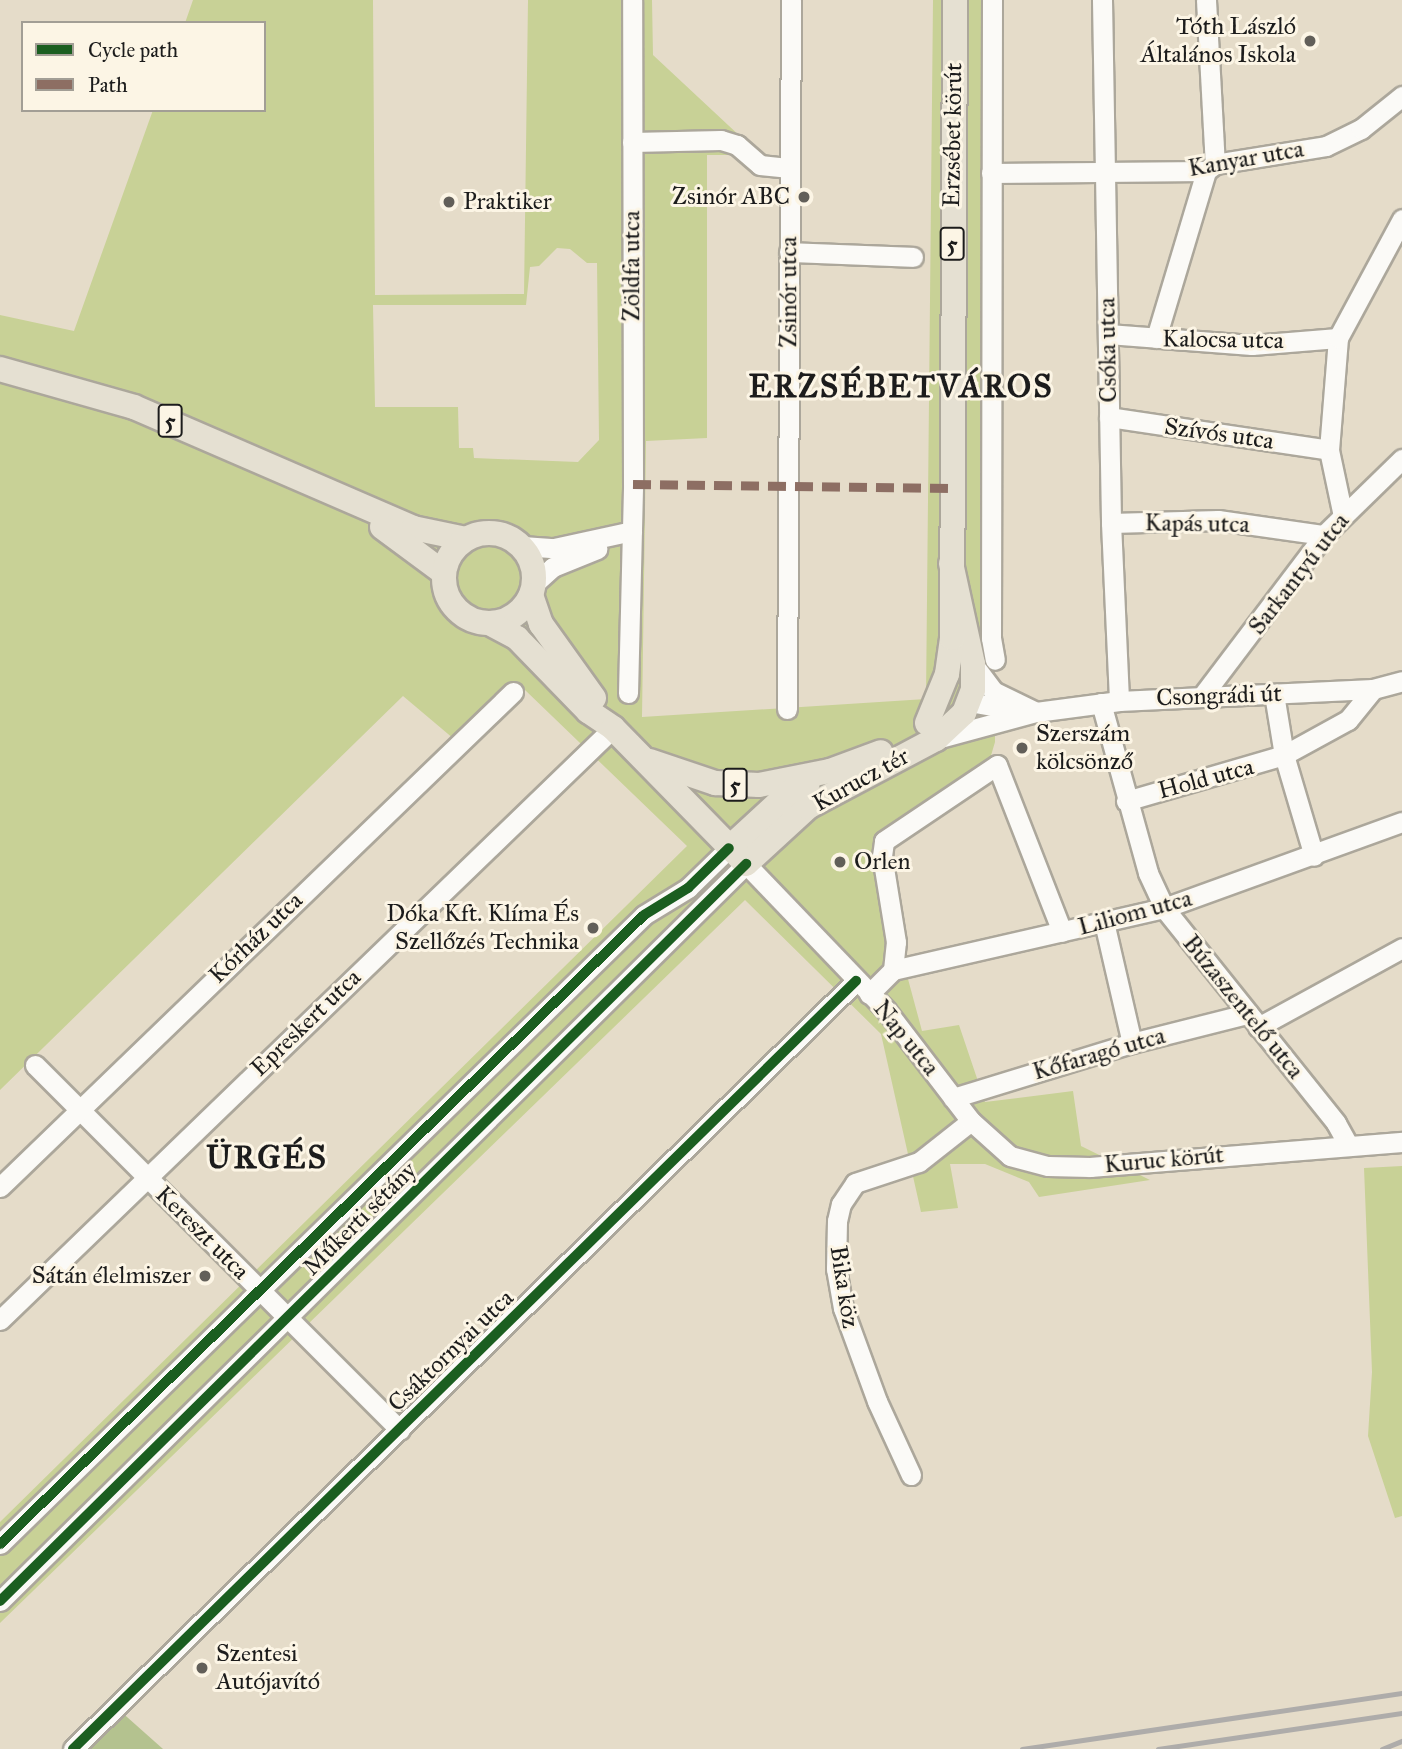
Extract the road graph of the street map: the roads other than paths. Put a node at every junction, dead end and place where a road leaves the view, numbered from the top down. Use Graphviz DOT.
graph roads {
  1 [pos="632,0"];
  2 [pos="791,0"];
  3 [pos="955,0"];
  4 [pos="992,0"];
  5 [pos="1102,0"];
  6 [pos="1206,0"];
  7 [pos="1402,96"];
  8 [pos="632,142"];
  9 [pos="1210,167"];
  10 [pos="790,168"];
  11 [pos="1106,170"];
  12 [pos="991,173"];
  13 [pos="1402,219"];
  14 [pos="789,252"];
  15 [pos="913,257"];
  16 [pos="1108,334"];
  17 [pos="1156,338"];
  18 [pos="1338,338"];
  19 [pos="0,369"];
  20 [pos="1109,417"];
  21 [pos="1329,450"];
  22 [pos="1402,458"];
  23 [pos="331,495"];
  24 [pos="1343,516"];
  25 [pos="1111,523"];
  26 [pos="632,531"];
  27 [pos="1324,536"];
  28 [pos="466,539"];
  29 [pos="522,546"];
  30 [pos="951,563"];
  31 [pos="444,573"];
  32 [pos="532,590"];
  33 [pos="489,623"];
  34 [pos="952,638"];
  35 [pos="984,662"];
  36 [pos="1402,681"];
  37 [pos="1373,689"];
  38 [pos="513,692"];
  39 [pos="628,693"];
  40 [pos="1203,695"];
  41 [pos="1274,695"];
  42 [pos="969,702"];
  43 [pos="1110,702"];
  44 [pos="787,709"];
  45 [pos="1036,712"];
  46 [pos="613,728"];
  47 [pos="932,731"];
  48 [pos="1284,755"];
  49 [pos="643,758"];
  50 [pos="830,771"];
  51 [pos="1126,801"];
  52 [pos="1402,822"];
  53 [pos="738,856"];
  54 [pos="1314,856"];
  55 [pos="1164,908"];
  56 [pos="1104,922"];
  57 [pos="1062,932"];
  58 [pos="1402,948"];
  59 [pos="893,970"];
  60 [pos="863,987"];
  61 [pos="1252,1021"];
  62 [pos="1132,1043"];
  63 [pos="35,1065"];
  64 [pos="953,1098"];
  65 [pos="78,1108"];
  66 [pos="971,1121"];
  67 [pos="1402,1142"];
  68 [pos="1348,1144"];
  69 [pos="146,1176"];
  70 [pos="0,1187"];
  71 [pos="259,1289"];
  72 [pos="288,1319"];
  73 [pos="0,1320"];
  74 [pos="400,1430"];
  75 [pos="912,1475"];
  76 [pos="0,1544"];
  77 [pos="0,1601"];
  78 [pos="74,1749"];
  1 -- 8 [label="street, Zöldfa utca"];
  2 -- 10 [label="street, Zsinór utca"];
  3 -- 30 [label="main road, Erzsébet körút / 5"];
  4 -- 12 [label="street"];
  5 -- 11 [label="street, Csóka utca"];
  6 -- 9 [label="street"];
  7 -- 9 [label="street, Kanyar utca"];
  8 -- 10 [label="street"];
  8 -- 26 [label="street, Zöldfa utca"];
  9 -- 11 [label="street, Kanyar utca"];
  9 -- 17 [label="street"];
  10 -- 14 [label="street, Zsinór utca"];
  11 -- 12 [label="street, Kanyar utca"];
  11 -- 16 [label="street, Csóka utca"];
  12 -- 35 [label="street"];
  13 -- 18 [label="street"];
  14 -- 15 [label="street"];
  14 -- 44 [label="street, Zsinór utca"];
  16 -- 17 [label="street, Kalocsa utca"];
  16 -- 20 [label="street, Csóka utca"];
  17 -- 18 [label="street, Kalocsa utca"];
  18 -- 21 [label="street"];
  19 -- 23 [label="main road, 5"];
  20 -- 21 [label="street, Szívós utca"];
  20 -- 25 [label="street, Csóka utca"];
  21 -- 24 [label="street"];
  22 -- 24 [label="street, Sarkantyú utca"];
  23 -- 28 [label="main road, 5"];
  23 -- 31 [label="main road, 5"];
  24 -- 27 [label="street, Sarkantyú utca"];
  25 -- 27 [label="street, Kapás utca"];
  25 -- 43 [label="street, Csóka utca"];
  26 -- 29 [label="street"];
  26 -- 32 [label="street"];
  26 -- 39 [label="street, Zöldfa utca"];
  27 -- 40 [label="street, Sarkantyú utca"];
  28 -- 29 [label="main road, 5"];
  28 -- 31 [label="main road"];
  29 -- 32 [label="main road, 5"];
  30 -- 34 [label="main road, Erzsébet körút / 5"];
  30 -- 35 [label="main road, Erzsébet körút / 5"];
  31 -- 33 [label="main road, 5"];
  32 -- 33 [label="main road"];
  32 -- 46 [label="main road, 5"];
  33 -- 46 [label="main road, 5"];
  34 -- 42 [label="main road"];
  34 -- 47 [label="main road, Erzsébet körút / 5"];
  35 -- 42 [label="main road, Erzsébet körút / 5"];
  35 -- 45 [label="street"];
  36 -- 37 [label="street, Csongrádi út"];
  37 -- 41 [label="street, Csongrádi út"];
  37 -- 48 [label="street, Hold utca"];
  38 -- 65 [label="street, Kórház utca"];
  40 -- 41 [label="street, Csongrádi út"];
  40 -- 43 [label="street, Csongrádi út"];
  41 -- 48 [label="street"];
  42 -- 45 [label="street, Csongrádi út"];
  42 -- 47 [label="main road, Kurucz tér / 5"];
  43 -- 45 [label="street, Csongrádi út"];
  43 -- 51 [label="street, Búzaszentelő utca"];
  45 -- 47 [label="street, Csongrádi út"];
  46 -- 49 [label="main road, 5"];
  46 -- 69 [label="street, Epreskert utca"];
  47 -- 50 [label="main road, Kurucz tér / 5"];
  47 -- 53 [label="main road, Kurucz tér / 5"];
  48 -- 51 [label="street, Hold utca"];
  48 -- 54 [label="street"];
  49 -- 50 [label="main road, 5"];
  49 -- 53 [label="main road, 5"];
  50 -- 53 [label="main road"];
  51 -- 55 [label="street, Búzaszentelő utca"];
  52 -- 54 [label="street, Liliom utca"];
  53 -- 60 [label="street"];
  53 -- 71 [label="street, Műkerti sétány"];
  53 -- 72 [label="street, Műkerti sétány"];
  54 -- 55 [label="street, Liliom utca"];
  55 -- 56 [label="street, Liliom utca"];
  55 -- 61 [label="street, Búzaszentelő utca"];
  56 -- 57 [label="street, Liliom utca"];
  56 -- 62 [label="street"];
  57 -- 59 [label="street, Liliom utca"];
  57 -- 59 [label="street"];
  58 -- 61 [label="street, Kőfaragó utca"];
  59 -- 60 [label="street"];
  60 -- 64 [label="street, Nap utca"];
  60 -- 74 [label="street, Csáktornyai utca"];
  61 -- 62 [label="street, Kőfaragó utca"];
  61 -- 68 [label="street, Búzaszentelő utca"];
  62 -- 64 [label="street, Kőfaragó utca"];
  63 -- 65 [label="street, Kereszt utca"];
  64 -- 66 [label="street, Kuruc körút"];
  65 -- 69 [label="street, Kereszt utca"];
  65 -- 70 [label="street, Kórház utca"];
  66 -- 68 [label="street, Kuruc körút"];
  66 -- 75 [label="street, Bika köz"];
  67 -- 68 [label="street, Kuruc körút"];
  69 -- 71 [label="street, Kereszt utca"];
  69 -- 73 [label="street, Epreskert utca"];
  71 -- 72 [label="street, Kereszt utca"];
  71 -- 76 [label="street, Műkerti sétány"];
  72 -- 74 [label="street, Kereszt utca"];
  72 -- 77 [label="street, Műkerti sétány"];
  74 -- 78 [label="street, Csáktornyai utca"];
}
